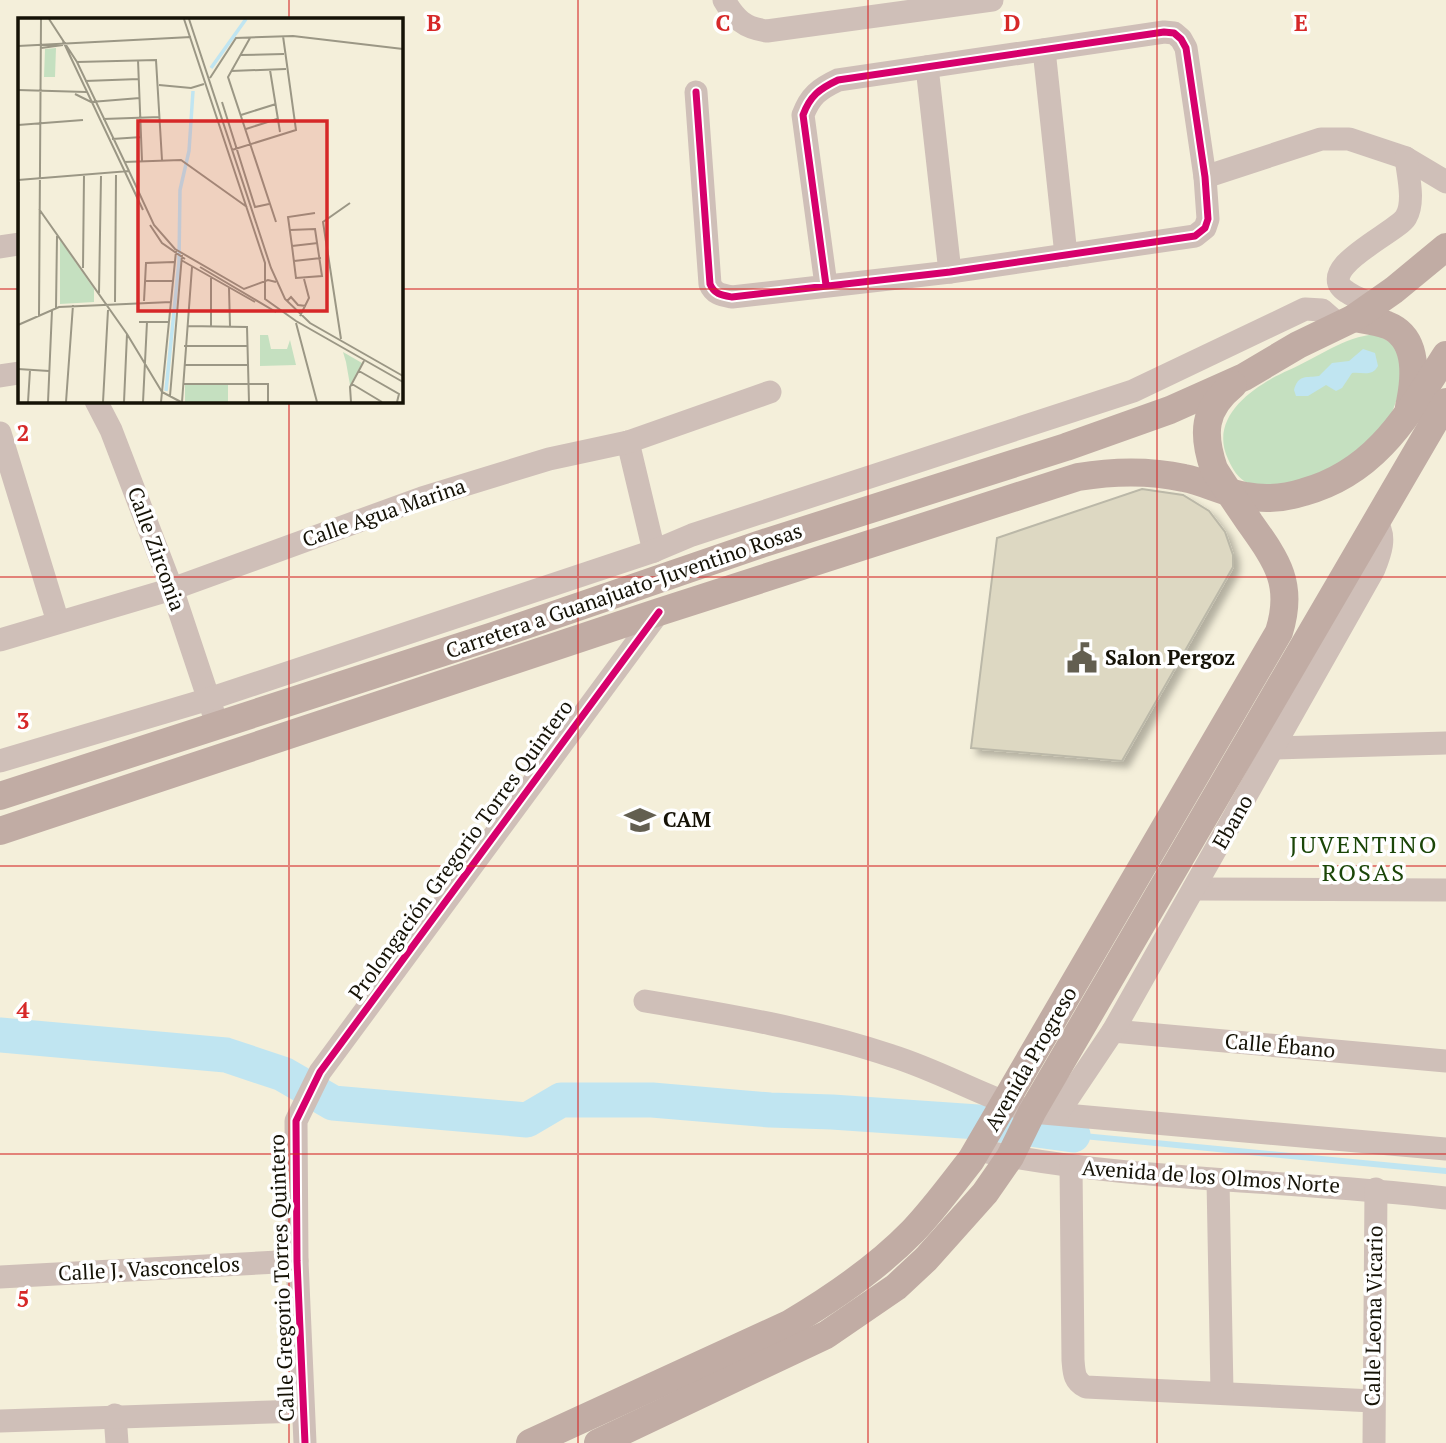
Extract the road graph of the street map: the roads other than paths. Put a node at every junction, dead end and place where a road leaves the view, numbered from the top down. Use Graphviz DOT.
graph roads {
  1 [pos="724,0"];
  2 [pos="992,0"];
  3 [pos="1044,50"];
  4 [pos="927,67"];
  5 [pos="696,92"];
  6 [pos="1406,158"];
  7 [pos="1205,177"];
  8 [pos="1446,182"];
  9 [pos="18,244"];
  10 [pos="0,247"];
  11 [pos="1446,247"];
  12 [pos="1066,256"];
  13 [pos="950,272"];
  14 [pos="826,285"];
  15 [pos="1355,315"];
  16 [pos="1446,355"];
  17 [pos="1203,358"];
  18 [pos="18,373"];
  19 [pos="0,376"];
  20 [pos="1244,377"];
  21 [pos="770,392"];
  22 [pos="97,402"];
  23 [pos="1446,402"];
  24 [pos="1170,410"];
  25 [pos="1407,415"];
  26 [pos="0,433"];
  27 [pos="628,442"];
  28 [pos="1229,493"];
  29 [pos="1383,511"];
  30 [pos="654,551"];
  31 [pos="172,589"];
  32 [pos="659,612"];
  33 [pos="58,622"];
  34 [pos="0,640"];
  35 [pos="213,712"];
  36 [pos="1221,730"];
  37 [pos="1446,743"];
  38 [pos="1247,744"];
  39 [pos="1275,747"];
  40 [pos="0,761"];
  41 [pos="0,796"];
  42 [pos="0,831"];
  43 [pos="1195,889"];
  44 [pos="1446,890"];
  45 [pos="645,1001"];
  46 [pos="1113,1031"];
  47 [pos="1446,1061"];
  48 [pos="298,1112"];
  49 [pos="1025,1112"];
  50 [pos="979,1148"];
  51 [pos="1446,1149"];
  52 [pos="1011,1154"];
  53 [pos="1071,1166"];
  54 [pos="1218,1180"];
  55 [pos="1376,1189"];
  56 [pos="1446,1198"];
  57 [pos="297,1261"];
  58 [pos="0,1277"];
  59 [pos="1222,1392"];
  60 [pos="1373,1401"];
  61 [pos="303,1412"];
  62 [pos="116,1415"];
  63 [pos="0,1420"];
  64 [pos="117,1443"];
  65 [pos="304,1443"];
  66 [pos="530,1443"];
  67 [pos="598,1443"];
  68 [pos="1374,1443"];
  1 -- 2 [label="street"];
  3 -- 4 [label="street"];
  3 -- 7 [label="street"];
  3 -- 12 [label="street"];
  4 -- 13 [label="street"];
  4 -- 14 [label="street"];
  5 -- 14 [label="street"];
  6 -- 7 [label="street"];
  6 -- 8 [label="street"];
  6 -- 15 [label="street"];
  7 -- 12 [label="street"];
  9 -- 10 [label="street"];
  11 -- 15 [label="main road"];
  12 -- 13 [label="street"];
  13 -- 14 [label="street"];
  15 -- 17 [label="street"];
  15 -- 20 [label="main road"];
  15 -- 25 [label="main road"];
  16 -- 25 [label="main road"];
  17 -- 24 [label="street"];
  17 -- 30 [label="street"];
  18 -- 19 [label="street"];
  20 -- 24 [label="main road, Carretera a Guanajuato-Juventino Rosas"];
  20 -- 28 [label="main road"];
  21 -- 27 [label="street, Calle Agua Marina"];
  22 -- 31 [label="street, Calle Zirconia"];
  23 -- 29 [label="main road, Avenida Progreso"];
  24 -- 35 [label="main road, Carretera a Guanajuato-Juventino Rosas"];
  25 -- 28 [label="main road"];
  25 -- 29 [label="main road"];
  26 -- 33 [label="street"];
  27 -- 30 [label="street"];
  27 -- 31 [label="street, Calle Agua Marina"];
  28 -- 32 [label="main road, Carretera a Guanajuato-Juventino Rosas"];
  28 -- 36 [label="main road, Avenida Progreso"];
  29 -- 38 [label="main road, Avenida Progreso"];
  29 -- 39 [label="street, Ebano"];
  30 -- 35 [label="street"];
  31 -- 33 [label="street, Calle Agua Marina"];
  31 -- 35 [label="street, Calle Zirconia"];
  32 -- 42 [label="main road, Carretera a Guanajuato-Juventino Rosas"];
  32 -- 48 [label="street, Prolongación Gregorio Torres Quintero"];
  33 -- 34 [label="street, Calle Agua Marina"];
  35 -- 40 [label="street"];
  35 -- 41 [label="main road, Carretera a Guanajuato-Juventino Rosas"];
  36 -- 38 [label="main road"];
  36 -- 49 [label="main road, Avenida Progreso"];
  37 -- 39 [label="street"];
  38 -- 49 [label="main road, Avenida Progreso"];
  39 -- 43 [label="street, Ebano"];
  43 -- 44 [label="street"];
  43 -- 46 [label="street, Ebano"];
  45 -- 49 [label="street"];
  46 -- 47 [label="street, Calle Ébano"];
  46 -- 49 [label="street, Ebano"];
  48 -- 57 [label="street, Calle Gregorio Torres Quintero"];
  49 -- 50 [label="main road, Avenida Progreso"];
  49 -- 51 [label="street"];
  49 -- 52 [label="main road, Avenida Progreso"];
  50 -- 52 [label="street, Avenida de los Olmos Norte"];
  50 -- 66 [label="main road, Avenida Progreso"];
  52 -- 53 [label="street, Avenida de los Olmos Norte"];
  52 -- 67 [label="main road, Avenida Progreso"];
  53 -- 54 [label="street, Avenida de los Olmos Norte"];
  53 -- 59 [label="street"];
  54 -- 55 [label="street, Avenida de los Olmos Norte"];
  54 -- 59 [label="street"];
  55 -- 56 [label="street, Avenida de los Olmos Norte"];
  55 -- 60 [label="street, Calle Leona Vicario"];
  57 -- 58 [label="street, Calle J. Vasconcelos"];
  57 -- 61 [label="street, Calle Gregorio Torres Quintero"];
  59 -- 60 [label="street"];
  60 -- 68 [label="street, Calle Leona Vicario"];
  61 -- 62 [label="street"];
  61 -- 65 [label="street, Calle Gregorio Torres Quintero"];
  62 -- 63 [label="street"];
  62 -- 64 [label="street"];
}
